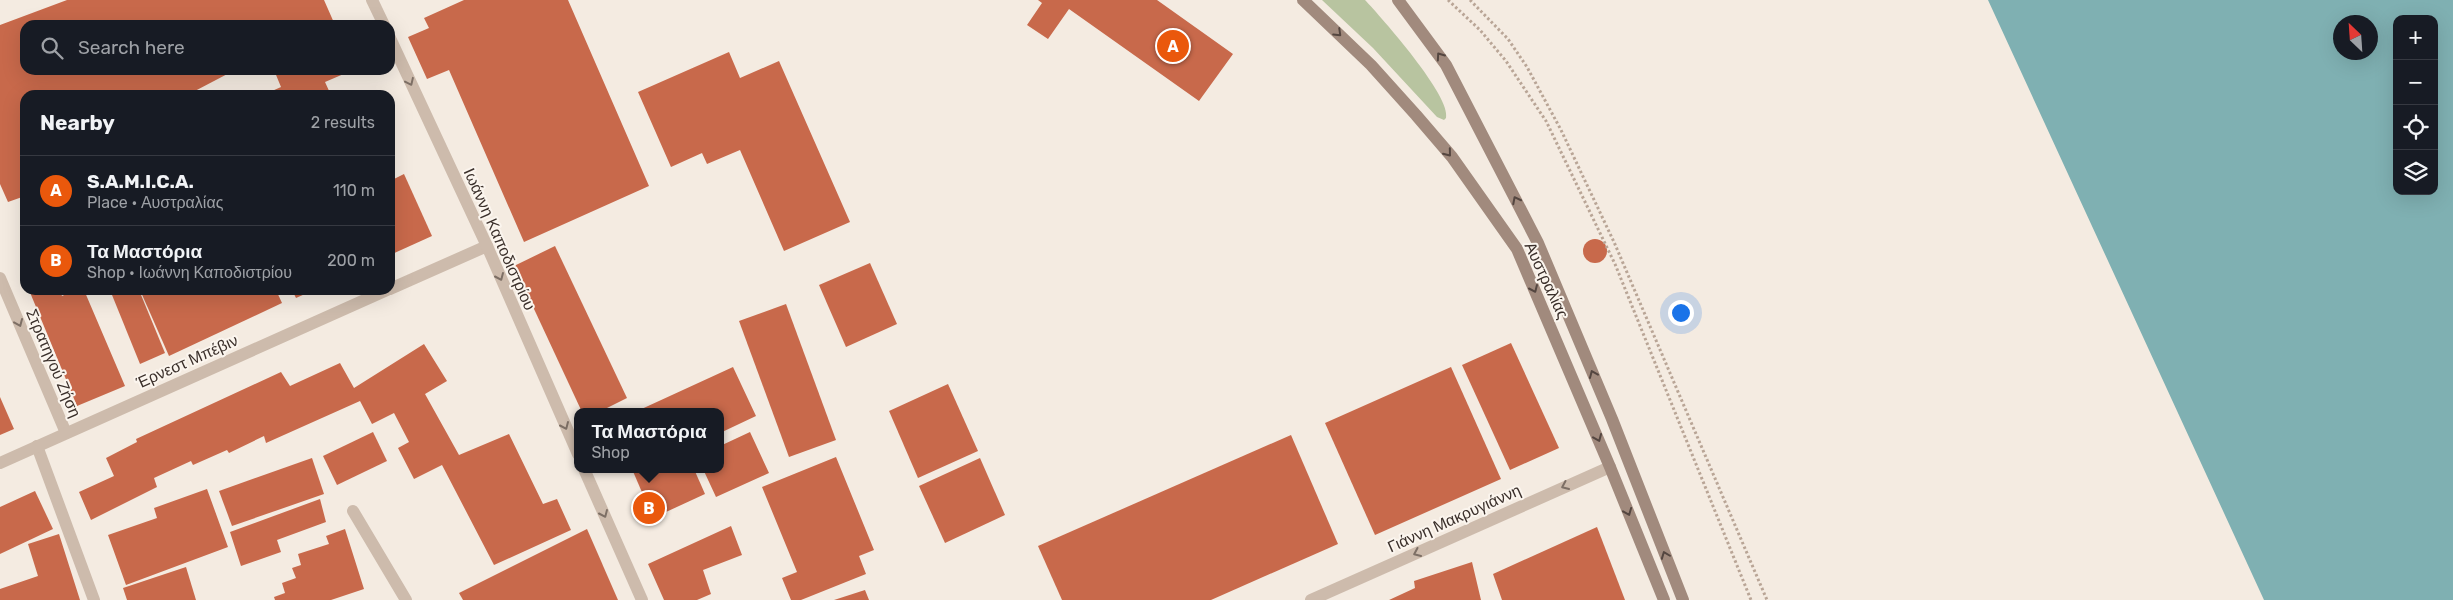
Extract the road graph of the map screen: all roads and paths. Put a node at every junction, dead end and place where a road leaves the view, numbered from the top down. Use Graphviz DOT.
graph roads {
  1 [pos="372,0"];
  2 [pos="1303,0"];
  3 [pos="1398,0"];
  4 [pos="1448,0"];
  5 [pos="1470,0"];
  6 [pos="382,20"];
  7 [pos="395,49"];
  8 [pos="486,246"];
  9 [pos="0,278"];
  10 [pos="395,286"];
  11 [pos="375,295"];
  12 [pos="66,433"];
  13 [pos="574,445"];
  14 [pos="37,446"];
  15 [pos="0,463"];
  16 [pos="1610,467"];
  17 [pos="586,473"];
  18 [pos="353,511"];
  19 [pos="94,600"];
  20 [pos="406,600"];
  21 [pos="642,600"];
  22 [pos="1311,600"];
  23 [pos="1664,600"];
  24 [pos="1683,600"];
  25 [pos="1751,600"];
  26 [pos="1767,600"];
  1 -- 6 [label="street"];
  2 -- 16 [label="main road, Αυστραλίας, one-way"];
  24 -- 3 [label="main road, Αυστραλίας, one-way"];
  4 -- 25 [label="path"];
  5 -- 26 [label="path"];
  7 -- 8 [label="street, Ιωάννη Καποδιστρίου, one-way"];
  8 -- 10 [label="street, Έρνεστ Μπέβιν"];
  8 -- 13 [label="street, Ιωάννη Καποδιστρίου, one-way"];
  9 -- 12 [label="street, Στρατηγού Ζήση, one-way"];
  11 -- 12 [label="street, Έρνεστ Μπέβιν"];
  12 -- 14 [label="street, Έρνεστ Μπέβιν"];
  14 -- 15 [label="street, Έρνεστ Μπέβιν"];
  14 -- 19 [label="street"];
  16 -- 22 [label="street, Γιάννη Μακρυγιάννη, one-way"];
  16 -- 23 [label="main road, Αυστραλίας, one-way"];
  17 -- 21 [label="street, one-way"];
  18 -- 20 [label="street"];
}
